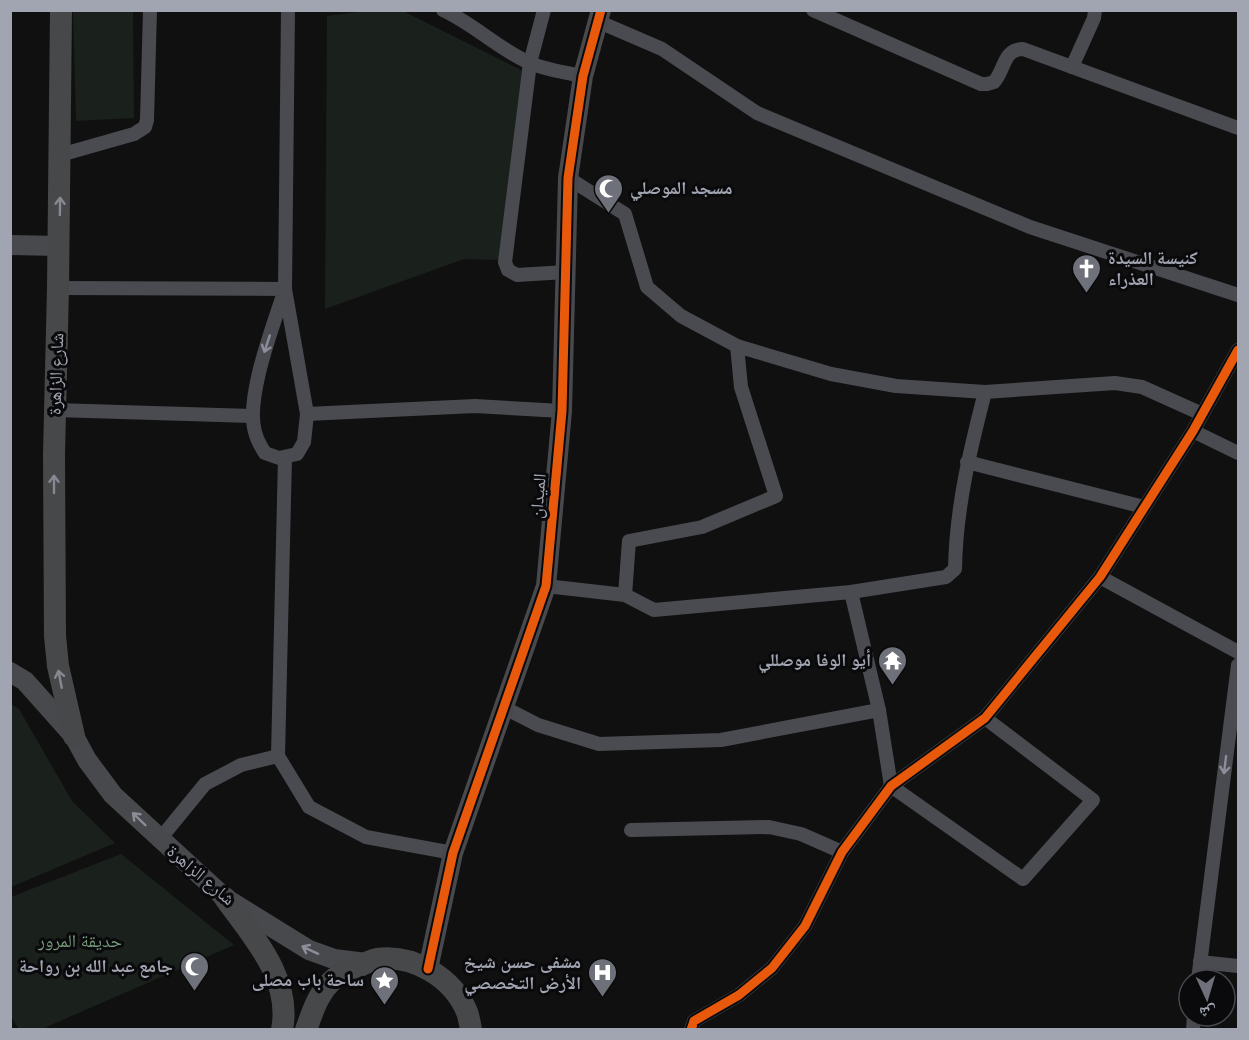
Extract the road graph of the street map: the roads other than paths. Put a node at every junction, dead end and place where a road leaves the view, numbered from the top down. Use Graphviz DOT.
graph roads {
  1 [pos="62,10"];
  2 [pos="150,10"];
  3 [pos="288,10"];
  4 [pos="443,10"];
  5 [pos="544,10"];
  6 [pos="813,10"];
  7 [pos="1095,10"];
  8 [pos="599,16"];
  9 [pos="530,63"];
  10 [pos="1072,67"];
  11 [pos="583,76"];
  12 [pos="1239,128"];
  13 [pos="60,156"];
  14 [pos="568,178"];
  15 [pos="10,245"];
  16 [pos="59,246"];
  17 [pos="566,272"];
  18 [pos="58,288"];
  19 [pos="285,289"];
  20 [pos="1239,296"];
  21 [pos="737,346"];
  22 [pos="1239,350"];
  23 [pos="985,392"];
  24 [pos="55,410"];
  25 [pos="562,411"];
  26 [pos="307,414"];
  27 [pos="1202,414"];
  28 [pos="252,416"];
  29 [pos="1193,431"];
  30 [pos="1239,453"];
  31 [pos="285,457"];
  32 [pos="967,462"];
  33 [pos="1144,507"];
  34 [pos="1100,577"];
  35 [pos="546,586"];
  36 [pos="851,592"];
  37 [pos="625,595"];
  38 [pos="1239,652"];
  39 [pos="1239,665"];
  40 [pos="10,672"];
  41 [pos="505,708"];
  42 [pos="879,710"];
  43 [pos="985,718"];
  44 [pos="74,736"];
  45 [pos="278,756"];
  46 [pos="891,786"];
  47 [pos="631,830"];
  48 [pos="159,839"];
  49 [pos="842,852"];
  50 [pos="453,853"];
  51 [pos="225,898"];
  52 [pos="1200,962"];
  53 [pos="366,963"];
  54 [pos="1238,963"];
  55 [pos="1199,968"];
  56 [pos="428,969"];
  57 [pos="282,1029"];
  58 [pos="306,1029"];
  59 [pos="471,1029"];
  60 [pos="692,1029"];
  1 -- 13 [label="main road, شارع الزاهرة"];
  2 -- 13 [label="street"];
  3 -- 19 [label="street"];
  4 -- 9 [label="street"];
  5 -- 9 [label="street"];
  6 -- 10 [label="street"];
  7 -- 10 [label="street"];
  8 -- 11 [label="street, الميدان"];
  8 -- 20 [label="street"];
  9 -- 11 [label="street"];
  9 -- 17 [label="street"];
  10 -- 12 [label="street"];
  11 -- 14 [label="street, الميدان"];
  16 -- 13 [label="main road, شارع الزاهرة, one-way"];
  14 -- 17 [label="street, الميدان"];
  14 -- 21 [label="street"];
  15 -- 16 [label="street"];
  16 -- 18 [label="main road, شارع الزاهرة"];
  17 -- 25 [label="street, الميدان"];
  18 -- 19 [label="street"];
  18 -- 24 [label="main road, شارع الزاهرة"];
  19 -- 26 [label="street"];
  19 -- 28 [label="street, one-way"];
  21 -- 23 [label="street"];
  21 -- 37 [label="street"];
  22 -- 27 [label="street"];
  23 -- 27 [label="street"];
  23 -- 32 [label="street"];
  24 -- 28 [label="street"];
  44 -- 24 [label="main road, شارع الزاهرة, one-way"];
  25 -- 26 [label="street"];
  25 -- 35 [label="street, الميدان"];
  26 -- 31 [label="street"];
  27 -- 29 [label="street"];
  28 -- 31 [label="street"];
  29 -- 30 [label="street"];
  29 -- 33 [label="street"];
  31 -- 45 [label="street"];
  32 -- 33 [label="street"];
  32 -- 36 [label="street"];
  33 -- 34 [label="street"];
  34 -- 38 [label="street"];
  34 -- 43 [label="street"];
  35 -- 37 [label="street"];
  35 -- 41 [label="street, الميدان"];
  36 -- 37 [label="street"];
  36 -- 42 [label="street"];
  39 -- 52 [label="street, one-way"];
  40 -- 44 [label="street, شارع الزاهرة"];
  41 -- 42 [label="street"];
  41 -- 50 [label="street, الميدان"];
  42 -- 46 [label="street"];
  43 -- 46 [label="street"];
  43 -- 46 [label="street"];
  48 -- 44 [label="street, شارع الزاهرة, one-way"];
  45 -- 48 [label="street"];
  45 -- 50 [label="street"];
  46 -- 49 [label="street"];
  47 -- 49 [label="street"];
  48 -- 51 [label="street, شارع الزاهرة"];
  49 -- 60 [label="street"];
  50 -- 56 [label="street, الميدان"];
  53 -- 51 [label="street, شارع الزاهرة, one-way"];
  51 -- 57 [label="main road"];
  52 -- 54 [label="street"];
  52 -- 55 [label="street"];
  53 -- 56 [label="main road"];
  53 -- 58 [label="main road"];
  56 -- 59 [label="main road"];
}
